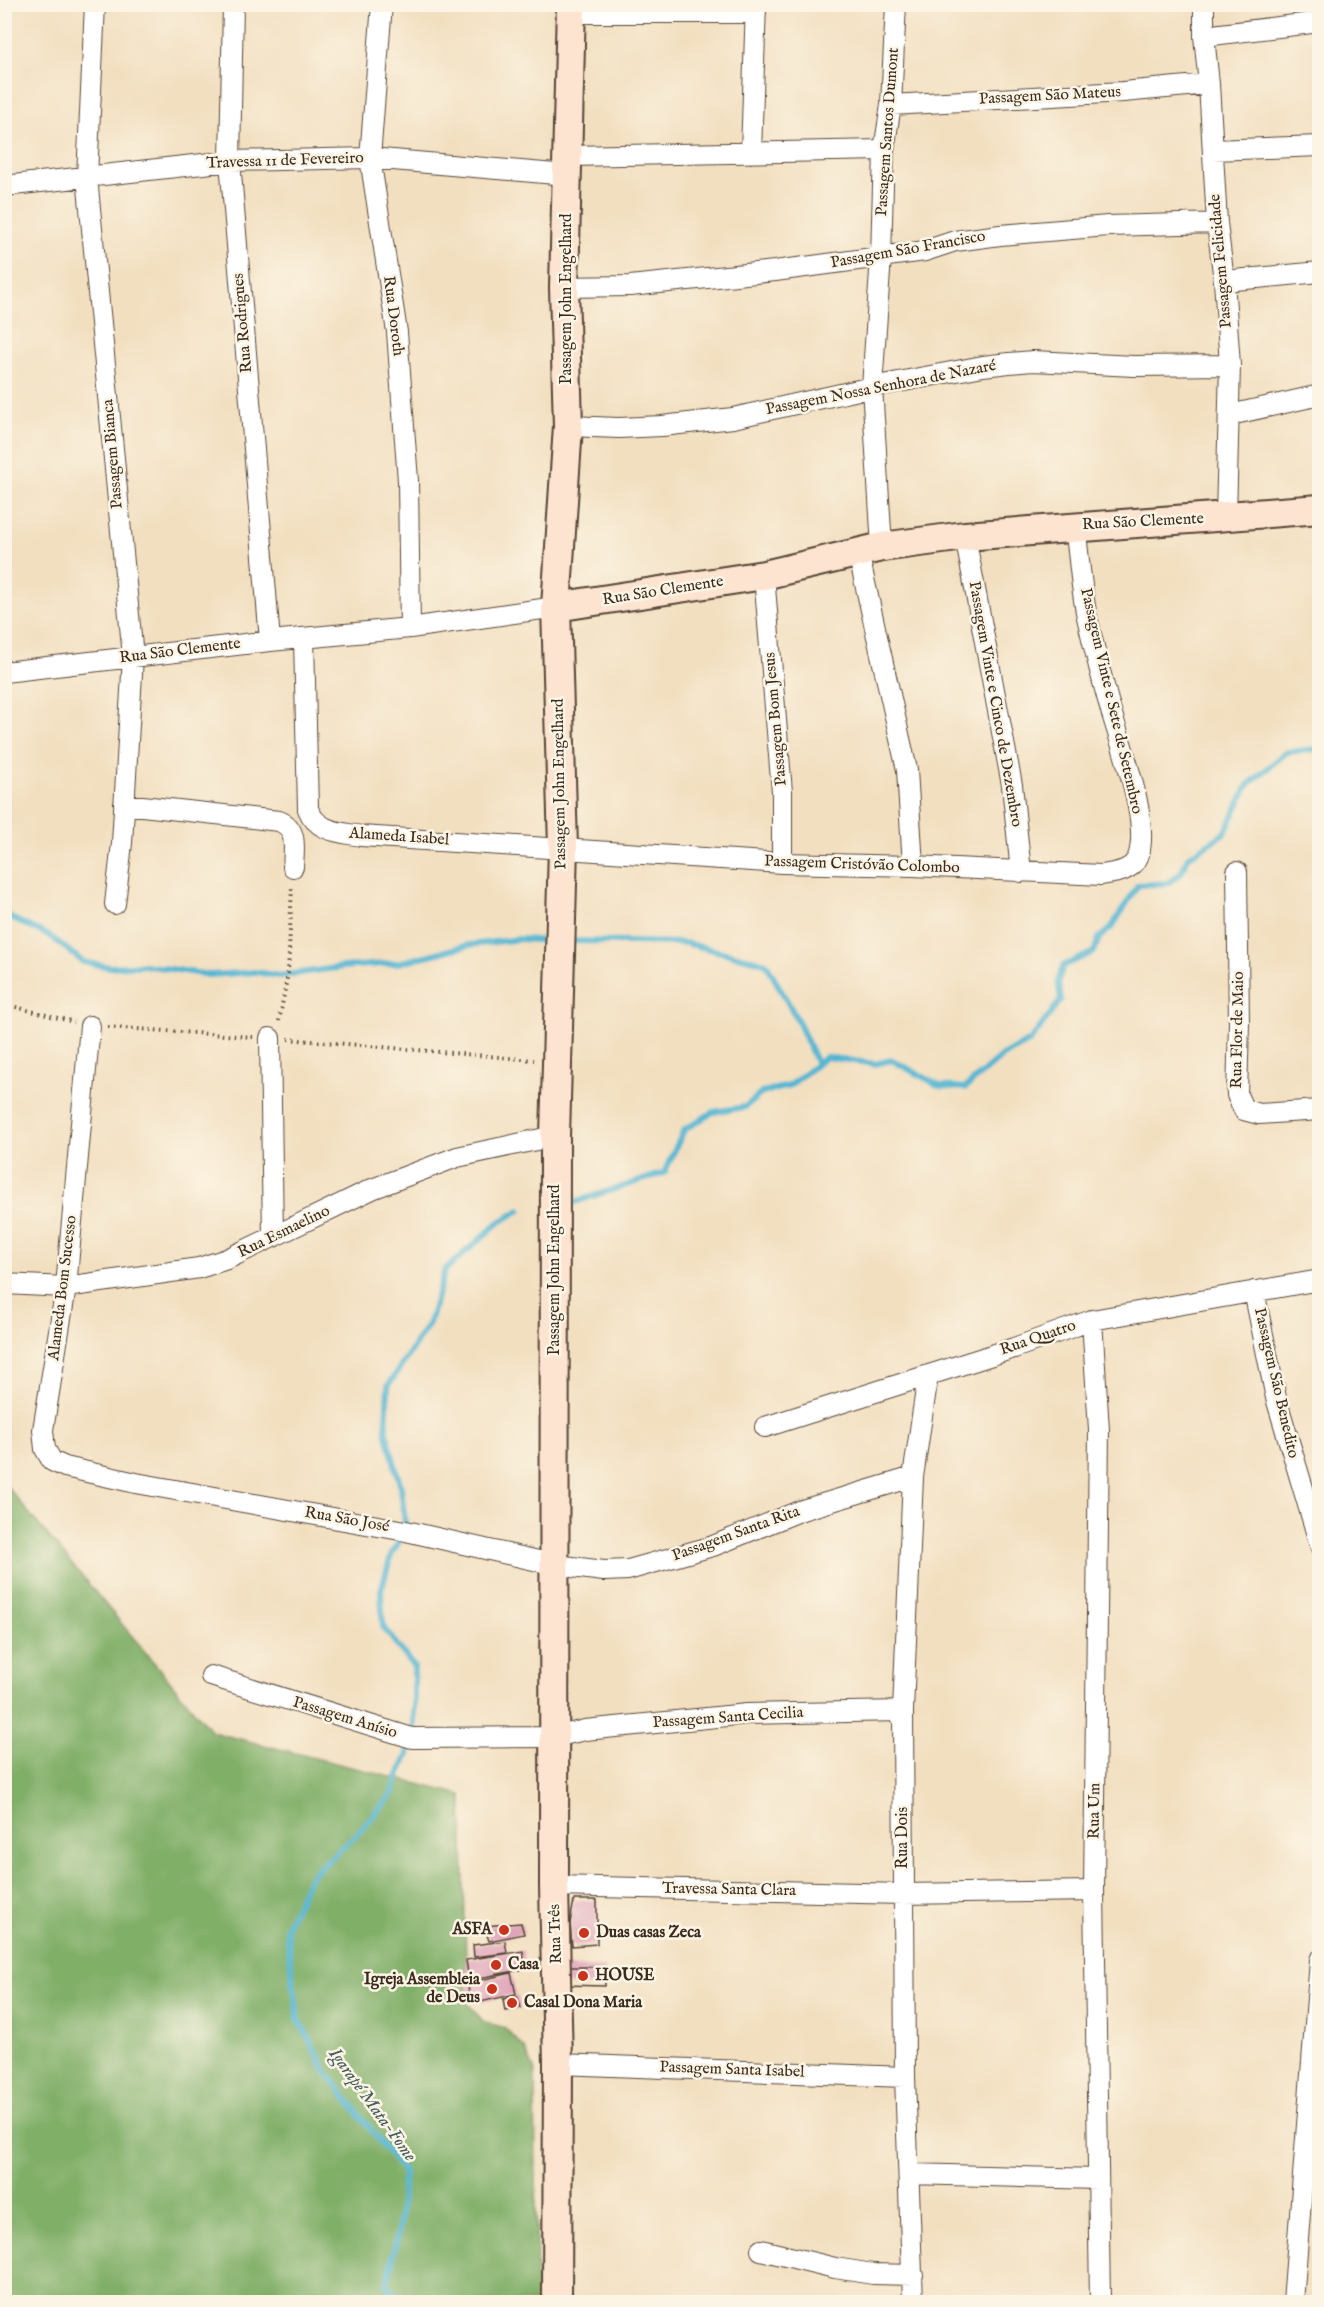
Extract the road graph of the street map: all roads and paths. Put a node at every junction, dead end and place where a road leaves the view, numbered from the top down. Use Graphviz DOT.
graph roads {
  1 [pos="94,4"];
  2 [pos="233,4"];
  3 [pos="382,4"];
  4 [pos="896,4"];
  5 [pos="1204,4"];
  6 [pos="571,9"];
  7 [pos="756,9"];
  8 [pos="1320,21"];
  9 [pos="1204,36"];
  10 [pos="1209,84"];
  11 [pos="891,105"];
  12 [pos="1320,146"];
  13 [pos="884,150"];
  14 [pos="1213,150"];
  15 [pos="751,153"];
  16 [pos="370,158"];
  17 [pos="230,161"];
  18 [pos="567,166"];
  19 [pos="87,177"];
  20 [pos="4,186"];
  21 [pos="1217,223"];
  22 [pos="881,257"];
  23 [pos="1320,272"];
  24 [pos="1224,281"];
  25 [pos="564,287"];
  26 [pos="1230,365"];
  27 [pos="872,387"];
  28 [pos="1320,395"];
  29 [pos="1230,415"];
  30 [pos="568,426"];
  31 [pos="1320,509"];
  32 [pos="1226,517"];
  33 [pos="1075,526"];
  34 [pos="965,536"];
  35 [pos="870,549"];
  36 [pos="764,575"];
  37 [pos="556,607"];
  38 [pos="410,628"];
  39 [pos="304,639"];
  40 [pos="270,641"];
  41 [pos="133,657"];
  42 [pos="4,672"];
  43 [pos="124,804"];
  44 [pos="1140,841"];
  45 [pos="563,848"];
  46 [pos="782,863"];
  47 [pos="913,866"];
  48 [pos="293,867"];
  49 [pos="1021,872"];
  50 [pos="1237,872"];
  51 [pos="115,904"];
  52 [pos="90,1026"];
  53 [pos="274,1033"];
  54 [pos="1320,1110"];
  55 [pos="555,1136"];
  56 [pos="273,1237"];
  57 [pos="1320,1280"];
  58 [pos="4,1284"];
  59 [pos="66,1287"];
  60 [pos="1254,1291"];
  61 [pos="1092,1320"];
  62 [pos="928,1376"];
  63 [pos="765,1427"];
  64 [pos="913,1477"];
  65 [pos="136,1483"];
  66 [pos="1320,1545"];
  67 [pos="556,1565"];
  68 [pos="212,1676"];
  69 [pos="903,1711"];
  70 [pos="554,1737"];
  71 [pos="554,1886"];
  72 [pos="1094,1891"];
  73 [pos="903,1894"];
  74 [pos="1320,1960"];
  75 [pos="558,2064"];
  76 [pos="905,2077"];
  77 [pos="909,2174"];
  78 [pos="1098,2179"];
  79 [pos="761,2250"];
  80 [pos="913,2275"];
  81 [pos="556,2302"];
  82 [pos="913,2302"];
  83 [pos="1100,2302"];
  84 [pos="1293,2302"];
  1 -- 19 [label="street, Passagem Bianca"];
  2 -- 17 [label="street, Rua Rodrigues"];
  3 -- 16 [label="street, Rua Doroth"];
  4 -- 11 [label="street, Passagem Santos Dumont"];
  5 -- 9 [label="street, Passagem Felicidade"];
  6 -- 7 [label="street"];
  6 -- 18 [label="main road, Passagem John Engelhard"];
  7 -- 15 [label="street"];
  8 -- 9 [label="street"];
  9 -- 10 [label="street, Passagem Felicidade"];
  10 -- 11 [label="street, Passagem São Mateus"];
  10 -- 14 [label="street, Passagem Felicidade"];
  11 -- 13 [label="street, Passagem Santos Dumont"];
  12 -- 14 [label="street"];
  13 -- 15 [label="street"];
  13 -- 22 [label="street, Passagem Santos Dumont"];
  14 -- 21 [label="street, Passagem Felicidade"];
  15 -- 18 [label="street"];
  16 -- 17 [label="street, Travessa 11 de Fevereiro"];
  16 -- 18 [label="street, Travessa 11 de Fevereiro"];
  16 -- 38 [label="street, Rua Doroth"];
  17 -- 19 [label="street, Travessa 11 de Fevereiro"];
  17 -- 40 [label="street, Rua Rodrigues"];
  18 -- 25 [label="main road, Passagem John Engelhard"];
  19 -- 20 [label="street, Travessa 11 de Fevereiro"];
  19 -- 41 [label="street, Passagem Bianca"];
  21 -- 22 [label="street, Passagem São Francisco"];
  21 -- 24 [label="street, Passagem Felicidade"];
  22 -- 25 [label="street, Passagem São Francisco"];
  22 -- 27 [label="street, Passagem Santos Dumont"];
  23 -- 24 [label="street"];
  24 -- 26 [label="street, Passagem Felicidade"];
  25 -- 30 [label="main road, Passagem John Engelhard"];
  26 -- 27 [label="street, Passagem Nossa Senhora de Nazaré"];
  26 -- 29 [label="street, Passagem Felicidade"];
  27 -- 30 [label="street, Passagem Nossa Senhora de Nazaré"];
  27 -- 35 [label="street, Passagem Santos Dumont"];
  28 -- 29 [label="street"];
  29 -- 32 [label="street, Passagem Felicidade"];
  30 -- 37 [label="main road, Passagem John Engelhard"];
  31 -- 32 [label="main road, Rua São Clemente"];
  32 -- 33 [label="main road, Rua São Clemente"];
  33 -- 34 [label="main road, Rua São Clemente"];
  33 -- 44 [label="street, Passagem Vinte e Sete de Setembro"];
  34 -- 35 [label="main road, Rua São Clemente"];
  34 -- 49 [label="street, Passagem Vinte e Cinco de Dezembro"];
  35 -- 36 [label="main road, Rua São Clemente"];
  35 -- 47 [label="street, Passagem Santos Dumont"];
  36 -- 37 [label="main road, Rua São Clemente"];
  36 -- 46 [label="street, Passagem Bom Jesus"];
  37 -- 38 [label="street, Rua São Clemente"];
  37 -- 45 [label="main road, Passagem John Engelhard"];
  38 -- 39 [label="street, Rua São Clemente"];
  39 -- 40 [label="street, Rua São Clemente"];
  39 -- 45 [label="street, Alameda Isabel"];
  40 -- 41 [label="street, Rua São Clemente"];
  41 -- 42 [label="street, Rua São Clemente"];
  41 -- 43 [label="street, Passagem Bianca"];
  43 -- 48 [label="street"];
  43 -- 51 [label="street, Passagem Bianca"];
  44 -- 49 [label="street, Passagem Cristóvão Colombo"];
  45 -- 46 [label="street, Passagem Cristóvão Colombo"];
  45 -- 55 [label="main road, Passagem John Engelhard"];
  46 -- 47 [label="street, Passagem Cristóvão Colombo"];
  47 -- 49 [label="street, Passagem Cristóvão Colombo"];
  48 -- 53 [label="path"];
  50 -- 54 [label="street, Rua Flor de Maio"];
  52 -- 59 [label="street, Alameda Bom Sucesso"];
  53 -- 56 [label="street"];
  55 -- 56 [label="street, Rua Esmaelino"];
  55 -- 67 [label="main road, Passagem John Engelhard"];
  56 -- 59 [label="street, Rua Esmaelino"];
  57 -- 60 [label="street, Rua Quatro"];
  58 -- 59 [label="street, Rua Esmaelino"];
  59 -- 65 [label="street, Alameda Bom Sucesso"];
  60 -- 61 [label="street, Rua Quatro"];
  60 -- 66 [label="street, Passagem São Benedito"];
  61 -- 62 [label="street, Rua Quatro"];
  61 -- 72 [label="street, Rua Um"];
  62 -- 63 [label="street, Rua Quatro"];
  62 -- 64 [label="street, Rua Dois"];
  64 -- 67 [label="street, Passagem Santa Rita"];
  64 -- 69 [label="street, Rua Dois"];
  65 -- 67 [label="street, Rua São José"];
  67 -- 70 [label="main road, Rua Três"];
  68 -- 70 [label="street, Passagem Anísio"];
  69 -- 70 [label="street, Passagem Santa Cecilia"];
  69 -- 73 [label="street, Rua Dois"];
  70 -- 71 [label="main road, Rua Três"];
  71 -- 73 [label="street, Travessa Santa Clara"];
  71 -- 75 [label="main road, Rua Três"];
  72 -- 73 [label="street, Travessa Santa Clara"];
  72 -- 78 [label="street, Rua Um"];
  73 -- 76 [label="street, Rua Dois"];
  74 -- 84 [label="street"];
  75 -- 76 [label="street, Passagem Santa Isabel"];
  75 -- 81 [label="main road, Rua Três"];
  76 -- 77 [label="street, Rua Dois"];
  77 -- 78 [label="street"];
  77 -- 80 [label="street, Rua Dois"];
  78 -- 83 [label="street, Rua Um"];
  79 -- 80 [label="street"];
  80 -- 82 [label="street, Rua Dois"];
}
